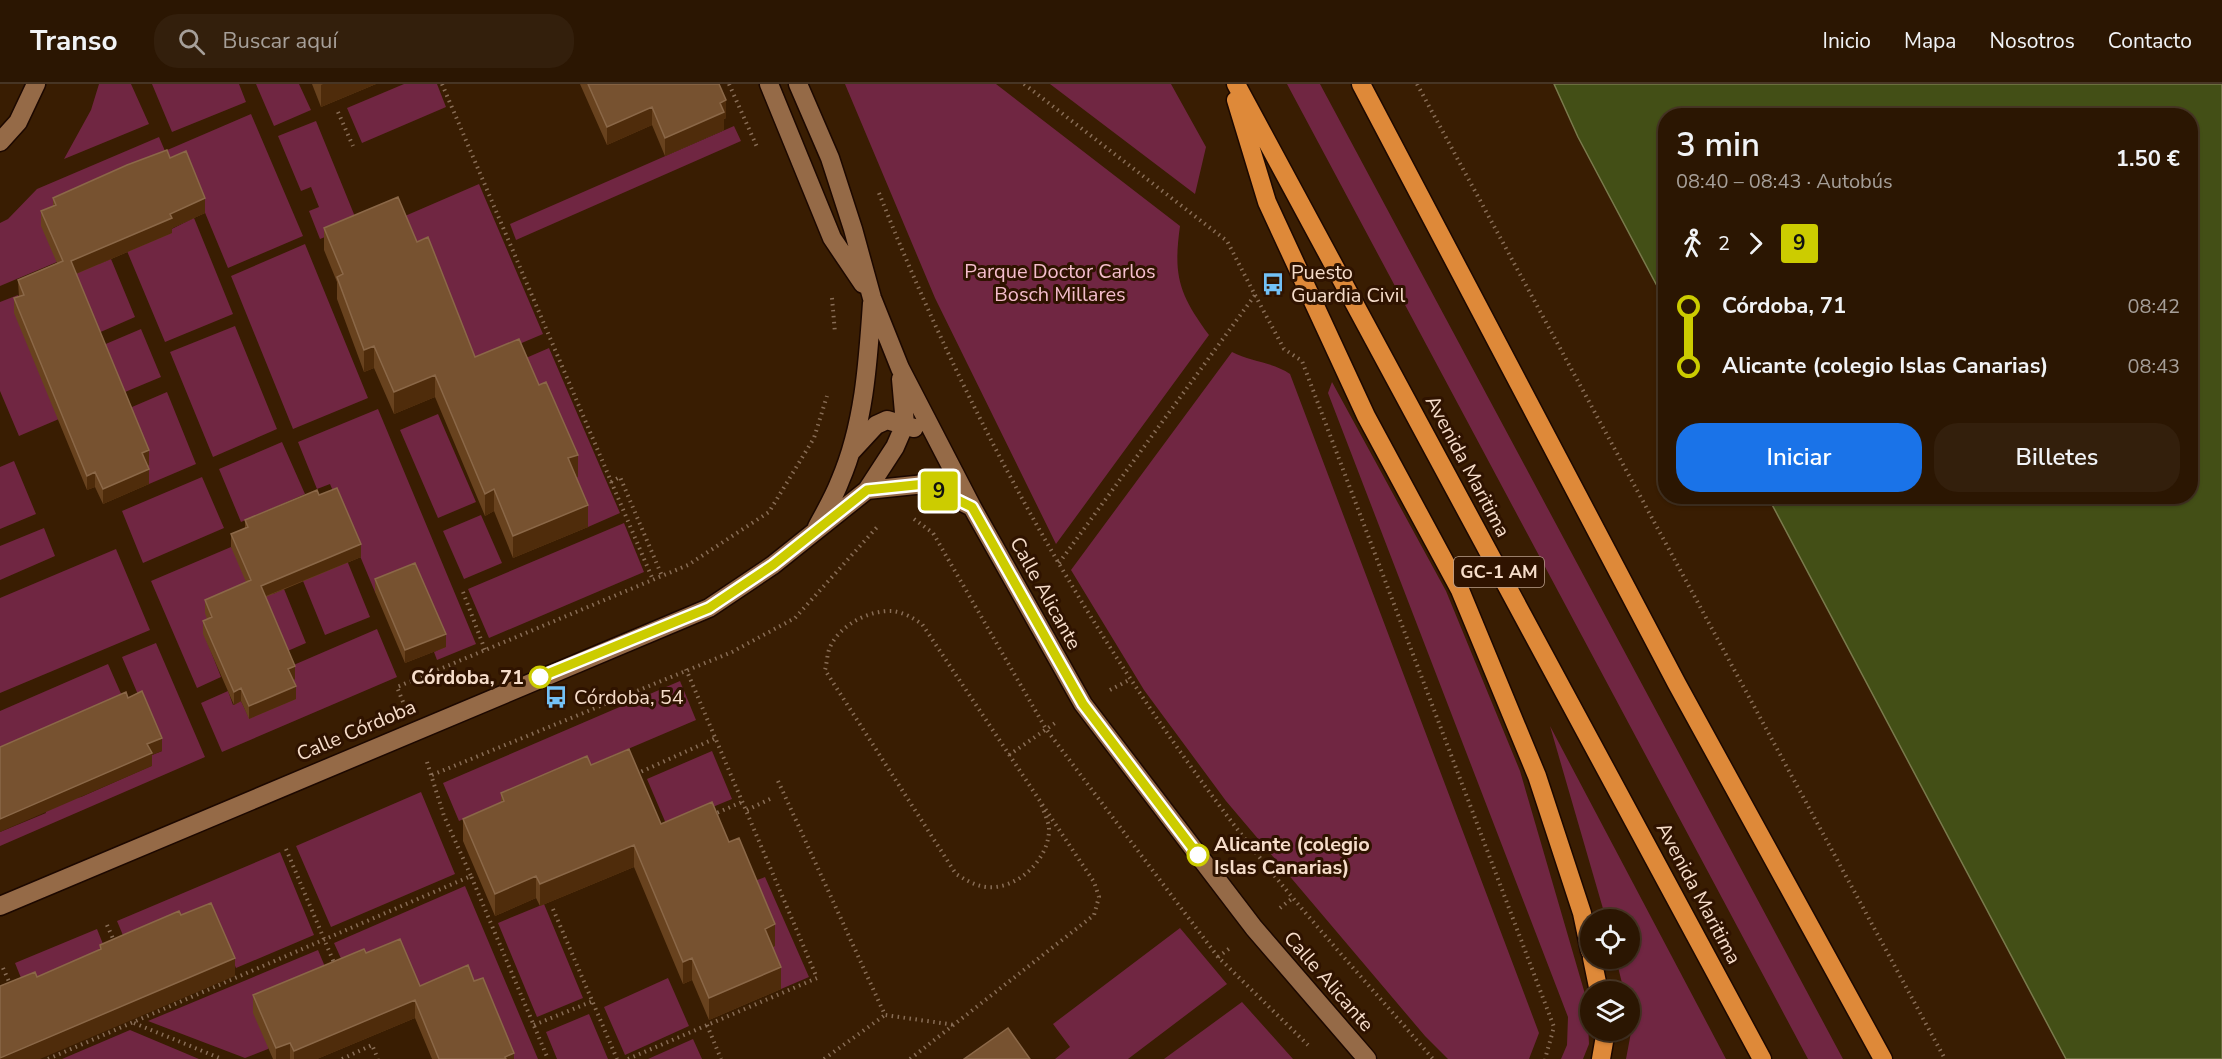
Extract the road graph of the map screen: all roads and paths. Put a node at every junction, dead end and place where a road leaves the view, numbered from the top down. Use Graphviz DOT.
graph roads {
  1 [pos="36,84"];
  2 [pos="442,84"];
  3 [pos="729,84"];
  4 [pos="769,84"];
  5 [pos="798,84"];
  6 [pos="1024,84"];
  7 [pos="1231,84"];
  8 [pos="1236,84"];
  9 [pos="1361,84"];
  10 [pos="1417,84"];
  11 [pos="338,112"];
  12 [pos="0,142"];
  13 [pos="353,146"];
  14 [pos="760,154"];
  15 [pos="874,182"];
  16 [pos="831,291"];
  17 [pos="1256,295"];
  18 [pos="872,298"];
  19 [pos="836,338"];
  20 [pos="900,368"];
  21 [pos="828,394"];
  22 [pos="905,424"];
  23 [pos="936,439"];
  24 [pos="850,453"];
  25 [pos="611,482"];
  26 [pos="867,490"];
  27 [pos="972,507"];
  28 [pos="910,516"];
  29 [pos="882,522"];
  30 [pos="815,531"];
  31 [pos="1059,563"];
  32 [pos="662,576"];
  33 [pos="653,580"];
  34 [pos="463,592"];
  35 [pos="485,650"];
  36 [pos="686,669"];
  37 [pos="397,687"];
  38 [pos="1083,704"];
  39 [pos="1046,729"];
  40 [pos="716,738"];
  41 [pos="1009,755"];
  42 [pos="778,781"];
  43 [pos="640,784"];
  44 [pos="770,799"];
  45 [pos="742,801"];
  46 [pos="1040,801"];
  47 [pos="747,810"];
  48 [pos="703,819"];
  49 [pos="286,849"];
  50 [pos="471,876"];
  51 [pos="0,906"];
  52 [pos="553,909"];
  53 [pos="1580,909"];
  54 [pos="107,925"];
  55 [pos="324,939"];
  56 [pos="117,949"];
  57 [pos="3,968"];
  58 [pos="339,974"];
  59 [pos="14,993"];
  60 [pos="593,1001"];
  61 [pos="885,1015"];
  62 [pos="134,1022"];
  63 [pos="534,1025"];
  64 [pos="707,1025"];
  65 [pos="955,1025"];
  66 [pos="1604,1041"];
  67 [pos="1315,1051"];
  68 [pos="48,1059"];
  69 [pos="222,1059"];
  70 [pos="342,1059"];
  71 [pos="378,1059"];
  72 [pos="548,1059"];
  73 [pos="617,1059"];
  74 [pos="628,1059"];
  75 [pos="721,1059"];
  76 [pos="824,1059"];
  77 [pos="910,1059"];
  78 [pos="1367,1059"];
  79 [pos="1433,1059"];
  80 [pos="1545,1059"];
  81 [pos="1600,1059"];
  82 [pos="1762,1059"];
  83 [pos="1883,1059"];
  84 [pos="1946,1059"];
  1 -- 12 [label="street"];
  2 -- 25 [label="path"];
  3 -- 14 [label="path"];
  4 -- 18 [label="street"];
  5 -- 18 [label="street, Calle Alicante"];
  6 -- 17 [label="path"];
  7 -- 53 [label="highway"];
  8 -- 82 [label="highway, Avenida Maritima / GC-1 AM"];
  9 -- 83 [label="highway"];
  10 -- 84 [label="path"];
  11 -- 13 [label="path"];
  15 -- 31 [label="path"];
  16 -- 19 [label="path"];
  17 -- 31 [label="path"];
  17 -- 80 [label="path"];
  18 -- 20 [label="street, Calle Alicante"];
  18 -- 24 [label="street, Calle Córdoba"];
  20 -- 22 [label="street"];
  20 -- 23 [label="street, Calle Alicante"];
  21 -- 32 [label="path"];
  22 -- 23 [label="street, Calle Córdoba"];
  22 -- 24 [label="street, Calle Córdoba"];
  22 -- 26 [label="street, Calle Córdoba"];
  23 -- 27 [label="street, Calle Alicante"];
  24 -- 30 [label="street, Calle Córdoba"];
  25 -- 32 [label="path"];
  25 -- 33 [label="path"];
  26 -- 27 [label="street"];
  26 -- 30 [label="street, Calle Córdoba"];
  27 -- 38 [label="street, Calle Alicante"];
  28 -- 39 [label="path"];
  29 -- 36 [label="path"];
  30 -- 51 [label="street, Calle Córdoba"];
  31 -- 79 [label="path"];
  32 -- 33 [label="path"];
  33 -- 35 [label="path"];
  34 -- 35 [label="path"];
  35 -- 37 [label="path"];
  36 -- 40 [label="path"];
  36 -- 50 [label="path"];
  38 -- 39 [label="path"];
  38 -- 78 [label="street, Calle Alicante"];
  39 -- 41 [label="path"];
  39 -- 67 [label="path"];
  40 -- 43 [label="path"];
  40 -- 45 [label="path"];
  41 -- 46 [label="path"];
  41 -- 46 [label="path"];
  42 -- 61 [label="path"];
  44 -- 47 [label="path"];
  45 -- 47 [label="path"];
  45 -- 48 [label="path"];
  46 -- 65 [label="path"];
  47 -- 64 [label="path"];
  49 -- 55 [label="path"];
  50 -- 55 [label="path"];
  50 -- 63 [label="path"];
  52 -- 60 [label="path"];
  54 -- 56 [label="path"];
  55 -- 58 [label="path"];
  55 -- 62 [label="path"];
  57 -- 59 [label="path"];
  60 -- 63 [label="path"];
  60 -- 73 [label="path"];
  61 -- 65 [label="path"];
  61 -- 76 [label="path"];
  62 -- 68 [label="path"];
  62 -- 69 [label="path"];
  63 -- 72 [label="path"];
  64 -- 74 [label="path"];
  64 -- 75 [label="path"];
  65 -- 77 [label="path"];
  66 -- 81 [label="highway"];
  70 -- 71 [label="path"];
}
